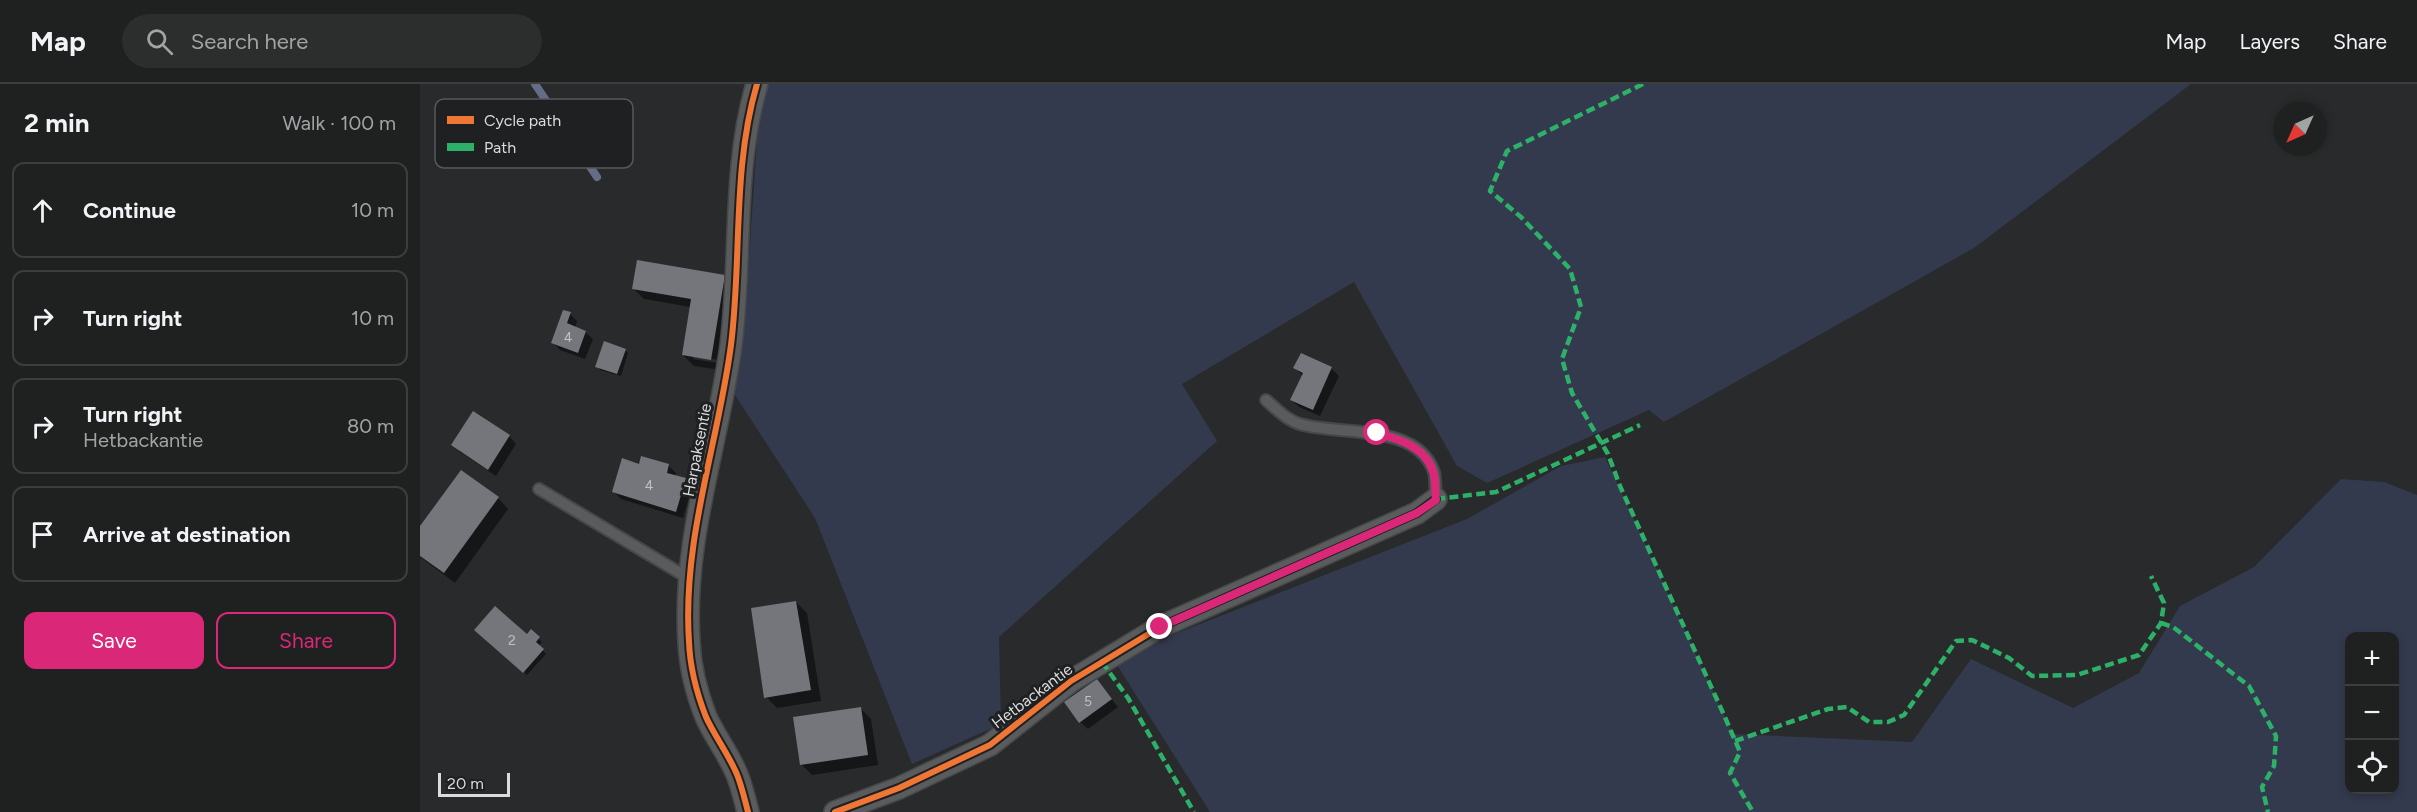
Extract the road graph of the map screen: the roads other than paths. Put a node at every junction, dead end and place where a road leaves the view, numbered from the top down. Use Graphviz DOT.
graph roads {
  1 [pos="757,84"];
  2 [pos="1266,400"];
  3 [pos="539,489"];
  4 [pos="1436,500"];
  5 [pos="690,579"];
  6 [pos="748,812"];
  7 [pos="835,812"];
  1 -- 5 [label="street, Harpaksentie"];
  2 -- 4 [label="lane"];
  3 -- 5 [label="lane"];
  4 -- 7 [label="street, Hetbackantie"];
  5 -- 6 [label="street, Harpaksentie"];
}
